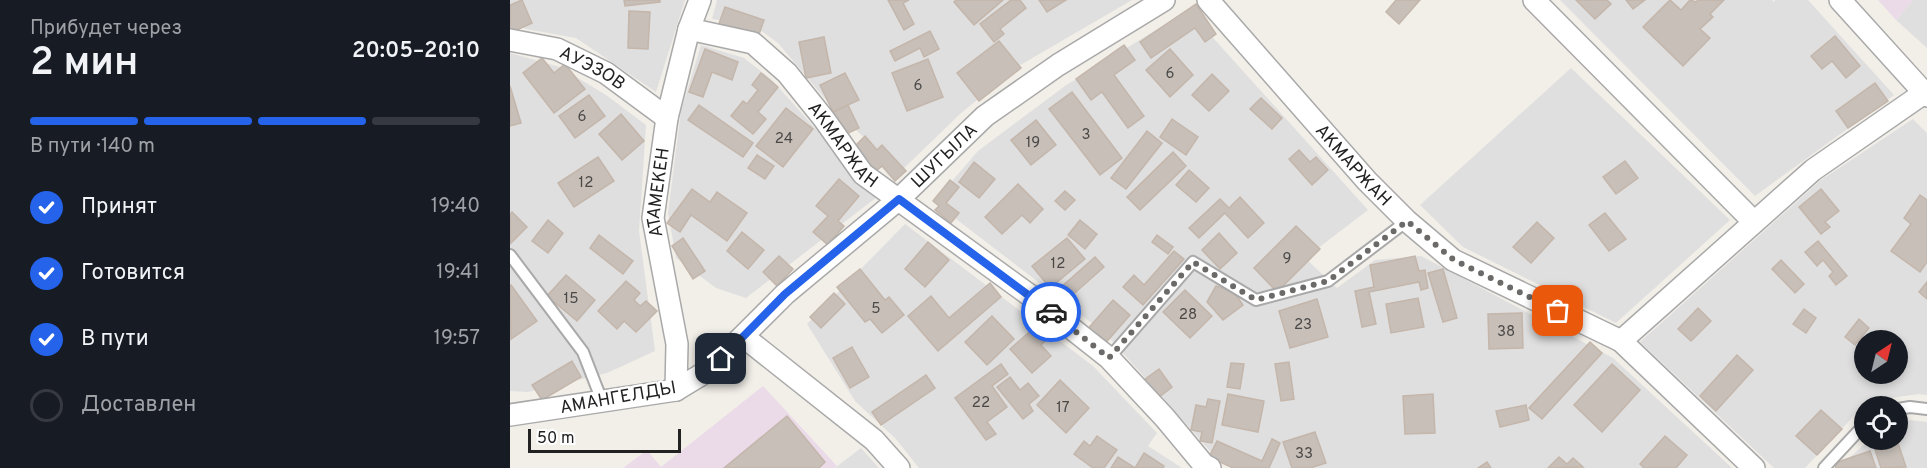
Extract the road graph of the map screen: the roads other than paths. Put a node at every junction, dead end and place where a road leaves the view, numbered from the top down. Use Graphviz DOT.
graph roads {
  1 [pos="700,0"];
  2 [pos="1164,0"];
  3 [pos="1208,0"];
  4 [pos="1534,0"];
  5 [pos="1840,0"];
  6 [pos="689,28"];
  7 [pos="510,40"];
  8 [pos="1926,94"];
  9 [pos="667,118"];
  10 [pos="899,199"];
  11 [pos="1407,221"];
  12 [pos="1754,222"];
  13 [pos="510,255"];
  14 [pos="744,337"];
  15 [pos="1621,341"];
  16 [pos="1109,358"];
  17 [pos="676,390"];
  18 [pos="602,401"];
  19 [pos="1908,407"];
  20 [pos="1927,409"];
  21 [pos="510,415"];
  22 [pos="1854,436"];
  23 [pos="900,468"];
  24 [pos="1210,468"];
  25 [pos="1754,468"];
  26 [pos="1824,468"];
  1 -- 6 [label="street, АТАМЕКЕН"];
  2 -- 10 [label="street, ШУГЫЛА"];
  3 -- 11 [label="street, АКМАРЖАН"];
  4 -- 12 [label="street"];
  5 -- 8 [label="street"];
  6 -- 9 [label="street, АТАМЕКЕН"];
  6 -- 10 [label="street, АКМАРЖАН"];
  7 -- 9 [label="street, АУЭЗОВ"];
  8 -- 12 [label="street"];
  9 -- 17 [label="street, АТАМЕКЕН"];
  10 -- 14 [label="street, ШУГЫЛА"];
  10 -- 16 [label="street, АКМАРЖАН"];
  11 -- 15 [label="street, АКМАРЖАН"];
  11 -- 16 [label="lane"];
  12 -- 15 [label="street"];
  13 -- 18 [label="lane"];
  14 -- 17 [label="street, АМАНГЕЛДЫ"];
  14 -- 23 [label="street"];
  15 -- 25 [label="street, АКМАРЖАН"];
  16 -- 24 [label="street, АКМАРЖАН"];
  17 -- 18 [label="street, АМАНГЕЛДЫ"];
  18 -- 21 [label="street, АМАНГЕЛДЫ"];
  19 -- 20 [label="lane"];
  22 -- 26 [label="lane"];
}
